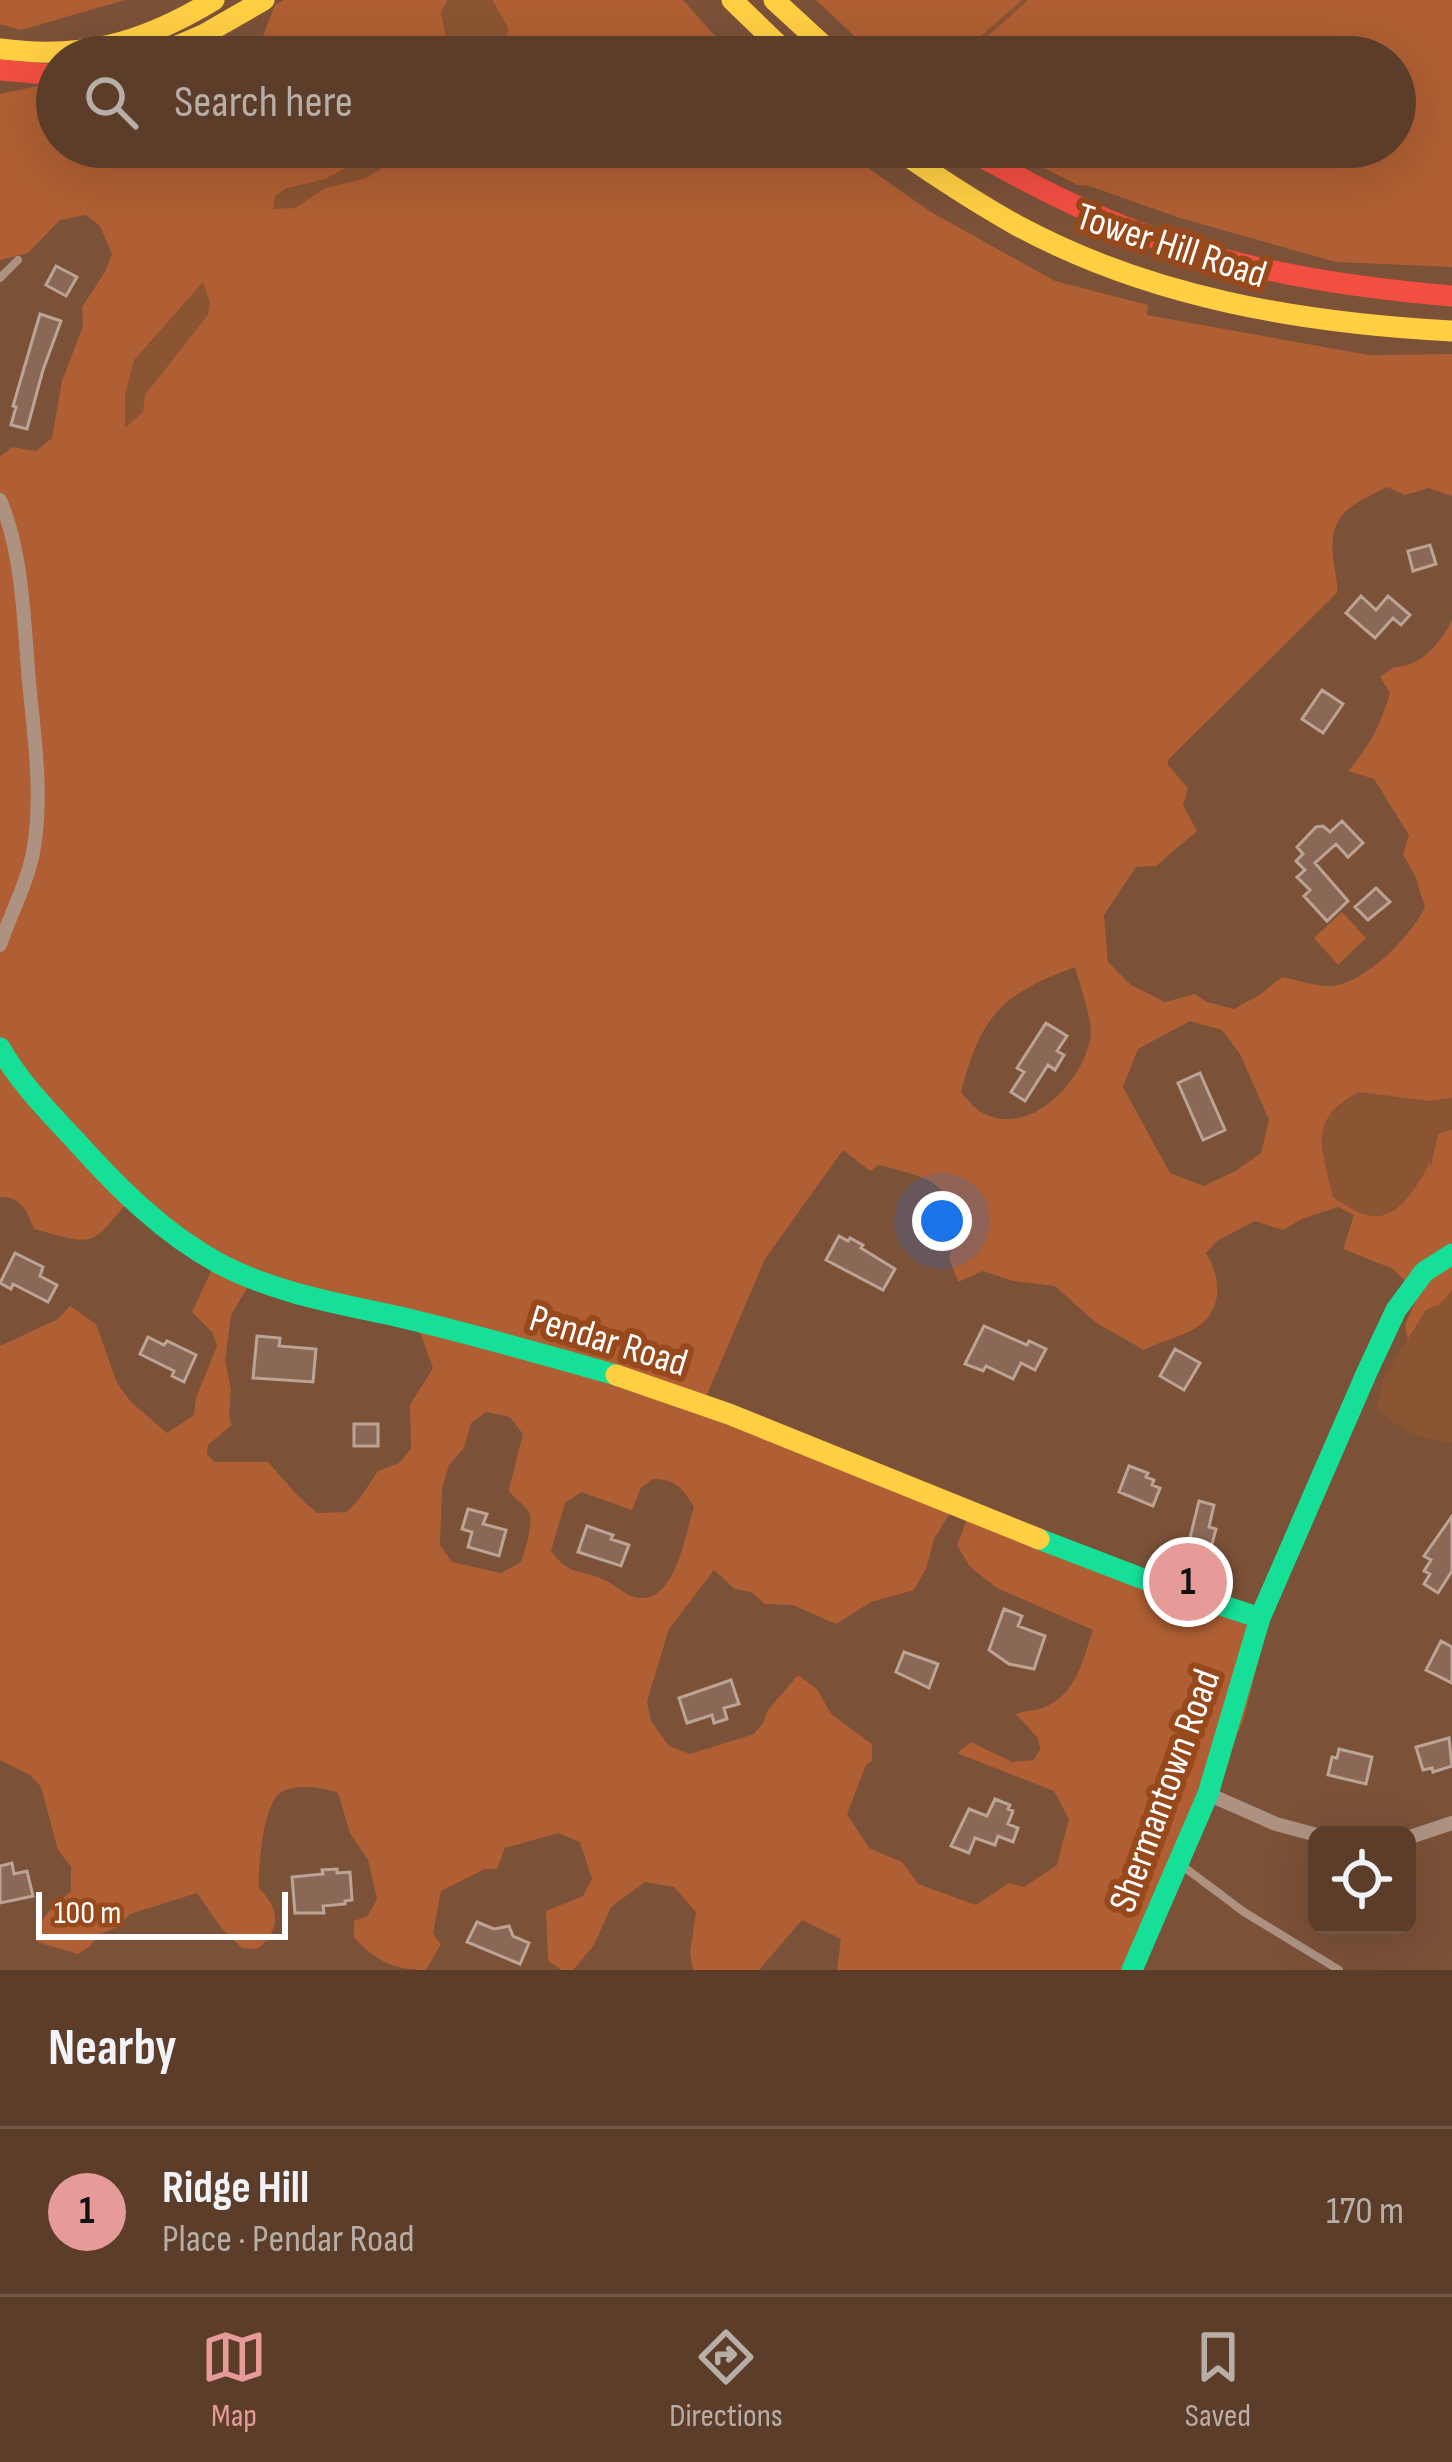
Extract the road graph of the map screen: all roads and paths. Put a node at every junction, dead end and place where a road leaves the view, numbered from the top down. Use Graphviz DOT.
graph roads {
  1 [pos="214,0"];
  2 [pos="264,0"];
  3 [pos="732,0"];
  4 [pos="774,0"];
  5 [pos="145,36"];
  6 [pos="201,36"];
  7 [pos="769,36"];
  8 [pos="813,36"];
  9 [pos="0,49"];
  10 [pos="36,52"];
  11 [pos="0,70"];
  12 [pos="36,73"];
  13 [pos="925,168"];
  14 [pos="1002,168"];
  15 [pos="18,260"];
  16 [pos="0,278"];
  17 [pos="1452,296"];
  18 [pos="1452,331"];
  19 [pos="0,500"];
  20 [pos="0,945"];
  21 [pos="0,1048"];
  22 [pos="1452,1254"];
  23 [pos="1260,1618"];
  24 [pos="1208,1794"];
  25 [pos="1452,1823"];
  26 [pos="1308,1833"];
  27 [pos="1416,1835"];
  28 [pos="1178,1864"];
  29 [pos="1132,1970"];
  30 [pos="1339,1970"];
  1 -- 5 [label="main road"];
  2 -- 6 [label="main road"];
  3 -- 7 [label="main road"];
  4 -- 8 [label="main road"];
  9 -- 10 [label="main road"];
  11 -- 12 [label="main road"];
  13 -- 18 [label="main road, Tower Hill Road"];
  14 -- 17 [label="main road, Tower Hill Road"];
  15 -- 16 [label="lane"];
  19 -- 20 [label="street"];
  21 -- 23 [label="main road, Pendar Road"];
  22 -- 23 [label="main road, Shermantown Road"];
  23 -- 24 [label="main road, Shermantown Road"];
  24 -- 26 [label="street"];
  24 -- 28 [label="main road, Shermantown Road"];
  25 -- 27 [label="street"];
  28 -- 29 [label="main road, Shermantown Road"];
  28 -- 30 [label="lane"];
}
